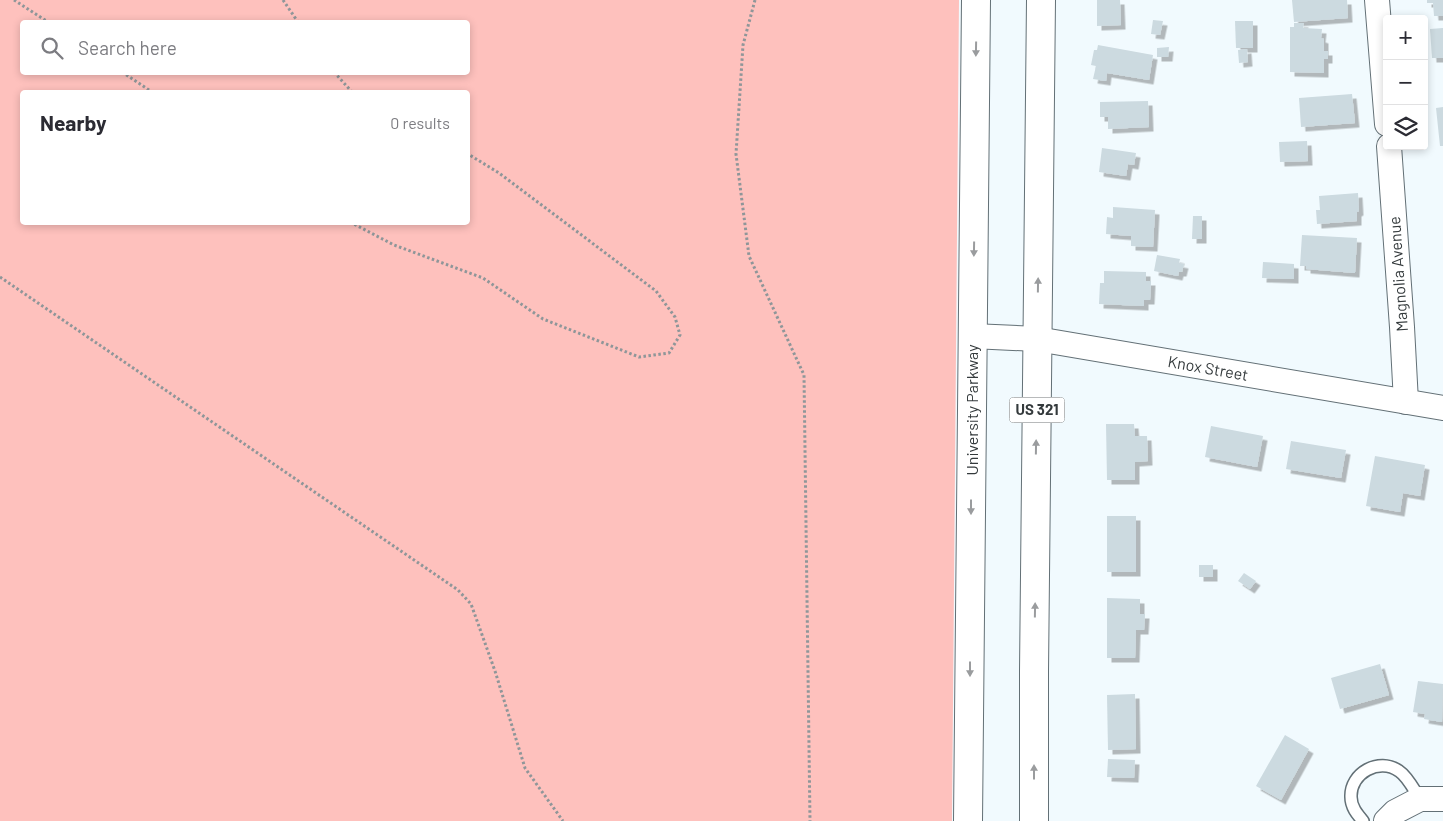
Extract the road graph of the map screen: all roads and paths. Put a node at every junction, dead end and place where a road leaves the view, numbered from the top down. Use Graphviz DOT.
graph roads {
  1 [pos="14,0"];
  2 [pos="283,0"];
  3 [pos="755,0"];
  4 [pos="976,0"];
  5 [pos="1041,0"];
  6 [pos="1377,0"];
  7 [pos="45,20"];
  8 [pos="297,20"];
  9 [pos="126,75"];
  10 [pos="337,75"];
  11 [pos="149,90"];
  12 [pos="350,90"];
  13 [pos="1385,105"];
  14 [pos="1388,150"];
  15 [pos="470,155"];
  16 [pos="356,225"];
  17 [pos="0,277"];
  18 [pos="972,336"];
  19 [pos="1038,339"];
  20 [pos="1406,402"];
  21 [pos="1443,408"];
  22 [pos="1432,799"];
  23 [pos="563,821"];
  24 [pos="810,821"];
  25 [pos="968,821"];
  26 [pos="1034,821"];
  27 [pos="1363,821"];
  28 [pos="1386,821"];
  1 -- 7 [label="path"];
  2 -- 8 [label="path"];
  3 -- 24 [label="path"];
  4 -- 18 [label="highway, University Parkway, one-way"];
  19 -- 5 [label="highway, US 321, one-way"];
  6 -- 13 [label="street"];
  9 -- 11 [label="path"];
  10 -- 12 [label="path"];
  14 -- 20 [label="street, Magnolia Avenue"];
  15 -- 16 [label="path"];
  17 -- 23 [label="path"];
  18 -- 19 [label="street, Knox Street"];
  18 -- 25 [label="highway, University Parkway, one-way"];
  19 -- 20 [label="street, Knox Street"];
  26 -- 19 [label="highway, US 321, one-way"];
  20 -- 21 [label="street, Knox Street"];
  22 -- 27 [label="lane"];
  22 -- 28 [label="street"];
}
